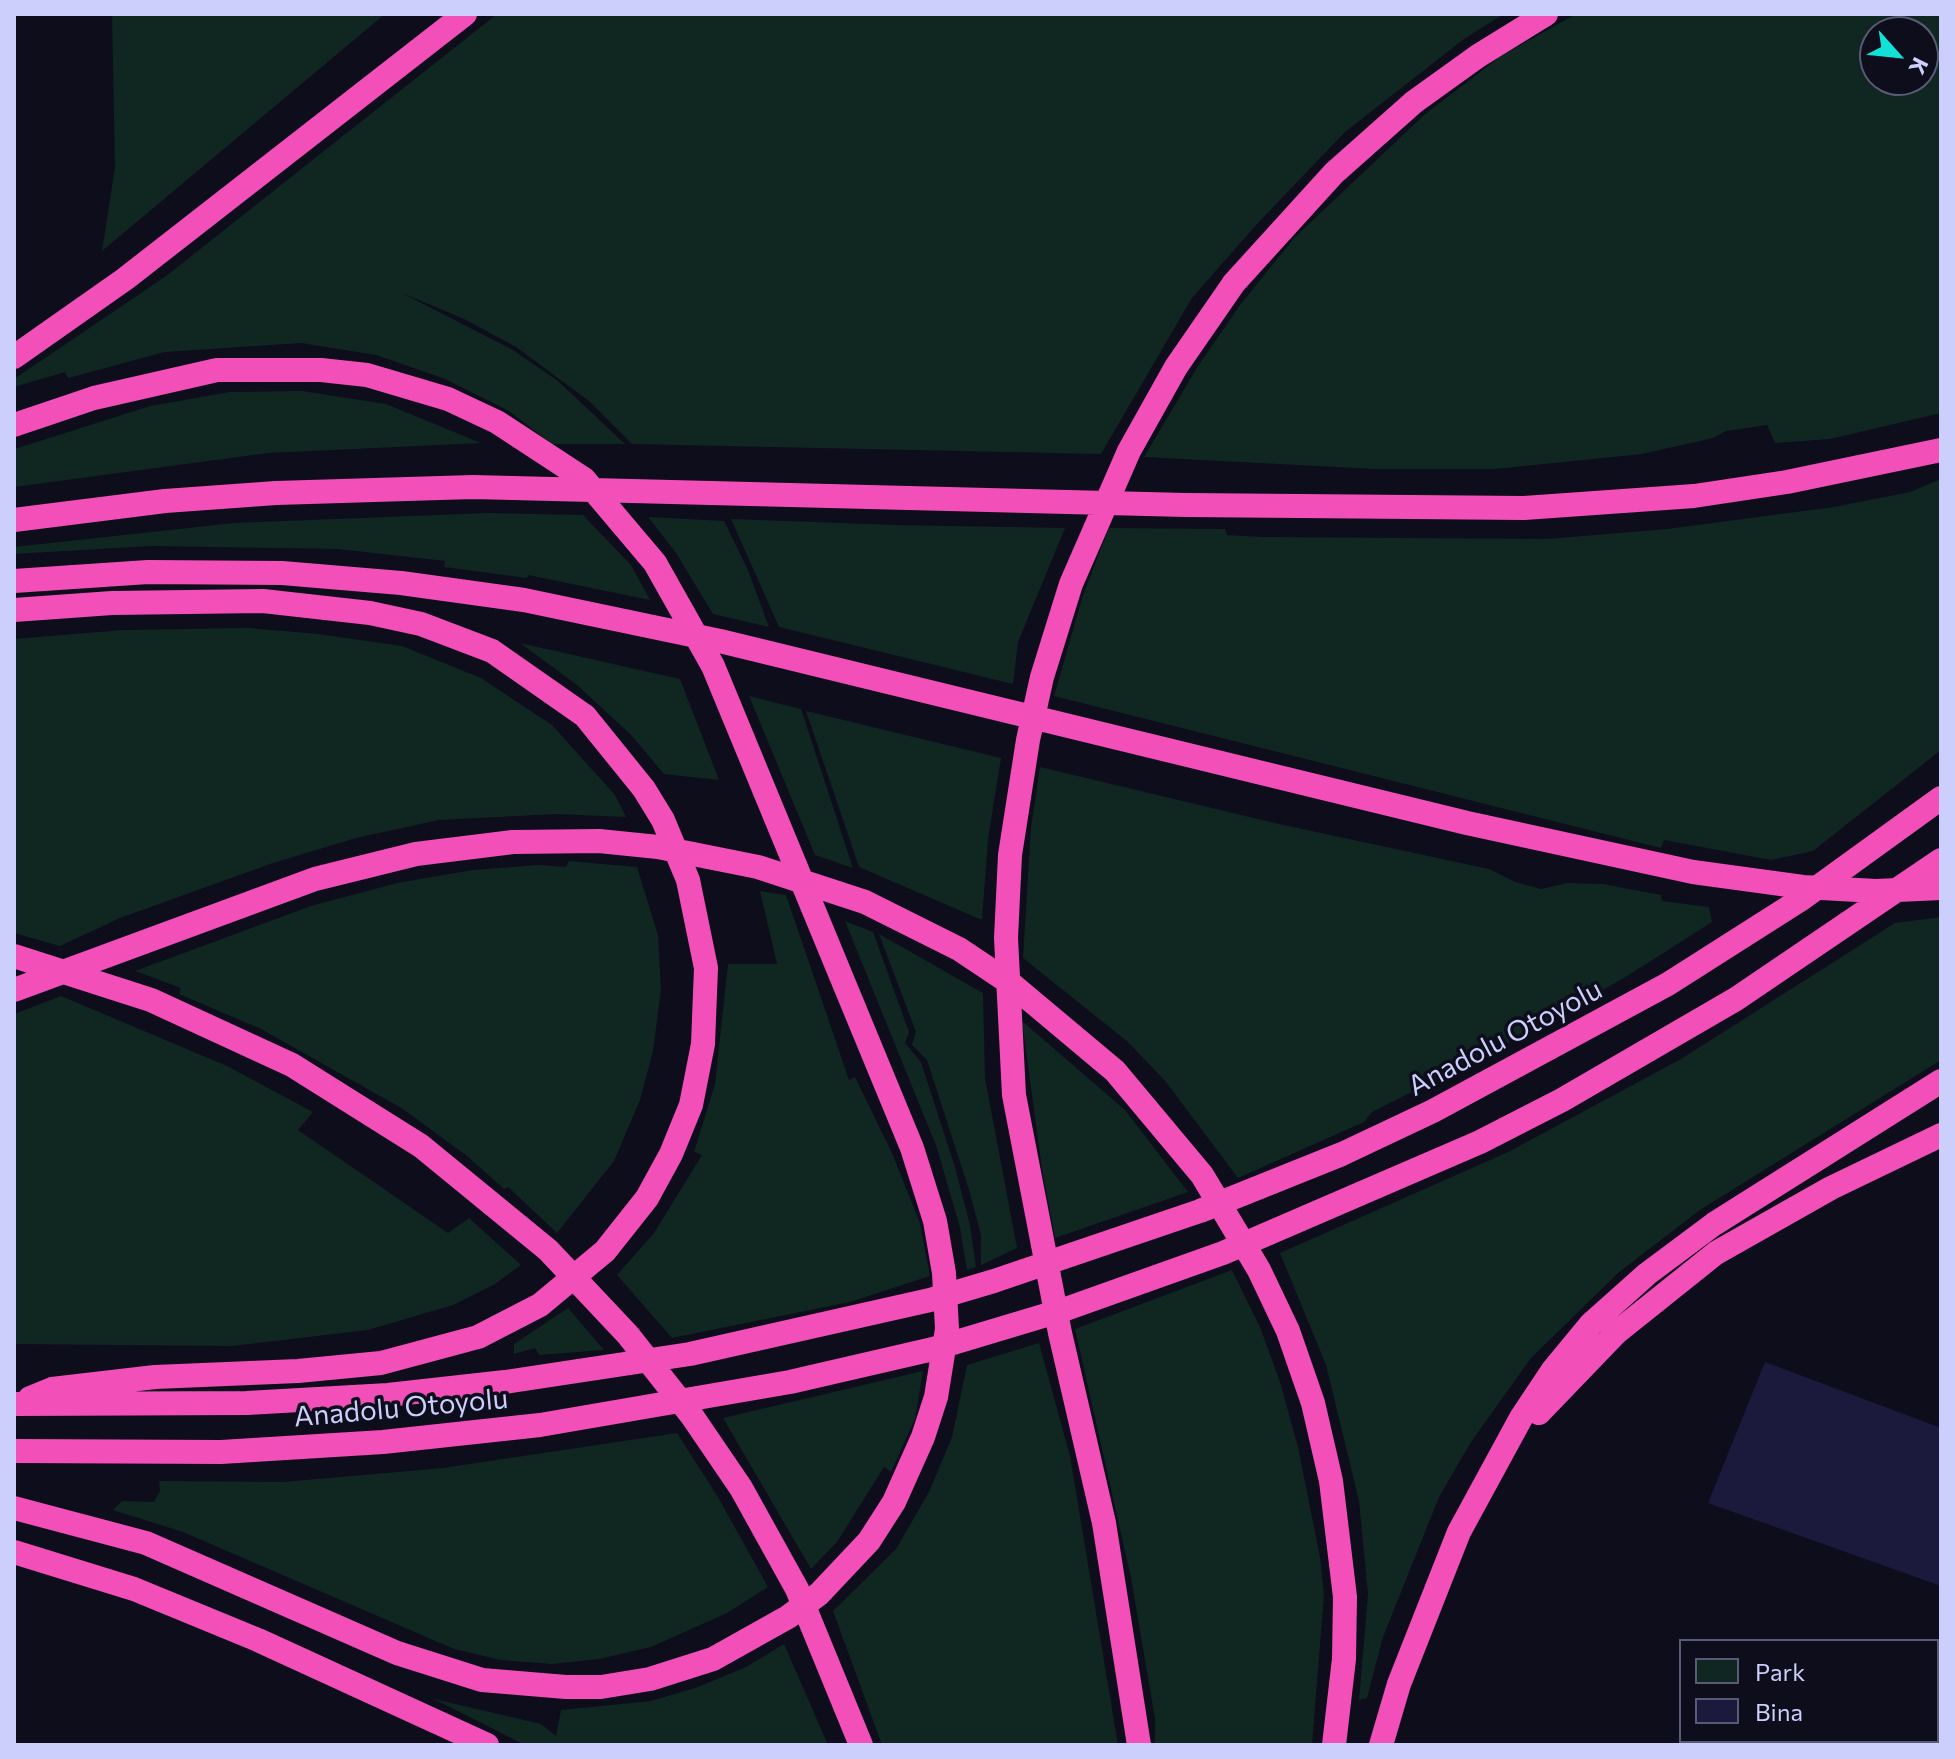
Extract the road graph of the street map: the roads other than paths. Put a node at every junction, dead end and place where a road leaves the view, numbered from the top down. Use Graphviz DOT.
graph roads {
  1 [pos="465,14"];
  2 [pos="1546,14"];
  3 [pos="14,357"];
  4 [pos="14,425"];
  5 [pos="1941,450"];
  6 [pos="14,520"];
  7 [pos="14,581"];
  8 [pos="14,610"];
  9 [pos="1941,798"];
  10 [pos="1941,860"];
  11 [pos="1932,889"];
  12 [pos="14,956"];
  13 [pos="14,990"];
  14 [pos="1941,1081"];
  15 [pos="1941,1135"];
  16 [pos="15,1404"];
  17 [pos="14,1451"];
  18 [pos="1485,1485"];
  19 [pos="14,1508"];
  20 [pos="14,1552"];
  21 [pos="487,1745"];
  22 [pos="861,1745"];
  23 [pos="1139,1745"];
  24 [pos="1334,1745"];
  25 [pos="1381,1745"];
  1 -- 3 [label="highway"];
  2 -- 23 [label="highway"];
  4 -- 19 [label="highway"];
  5 -- 6 [label="highway"];
  7 -- 11 [label="highway"];
  8 -- 16 [label="highway"];
  9 -- 16 [label="highway, Anadolu Otoyolu"];
  10 -- 17 [label="highway, Anadolu Otoyolu"];
  12 -- 22 [label="highway"];
  13 -- 24 [label="highway"];
  14 -- 18 [label="highway"];
  15 -- 18 [label="highway"];
  18 -- 25 [label="highway"];
  20 -- 21 [label="highway"];
}
